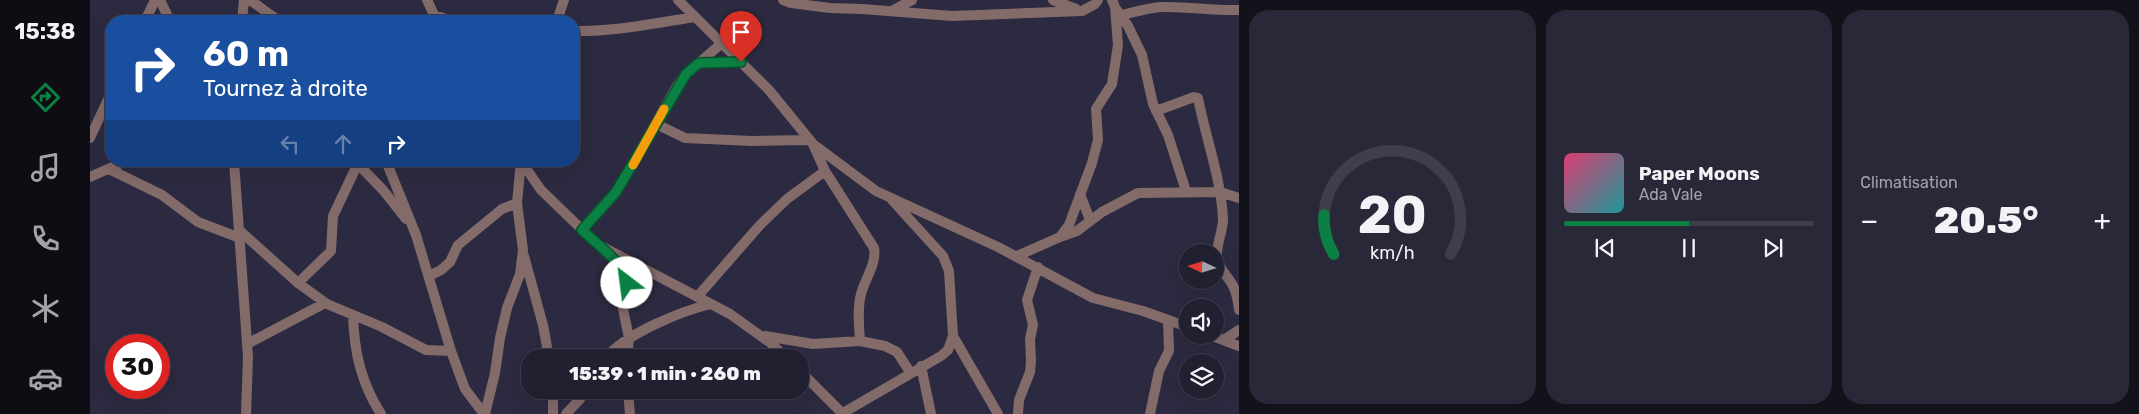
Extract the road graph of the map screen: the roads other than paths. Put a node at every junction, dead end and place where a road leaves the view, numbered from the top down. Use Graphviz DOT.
graph roads {
  1 [pos="155,0"];
  2 [pos="160,0"];
  3 [pos="244,0"];
  4 [pos="250,0"];
  5 [pos="428,0"];
  6 [pos="564,0"];
  7 [pos="678,0"];
  8 [pos="912,0"];
  9 [pos="1053,0"];
  10 [pos="1098,0"];
  11 [pos="791,1"];
  12 [pos="1116,10"];
  13 [pos="1239,10"];
  14 [pos="891,11"];
  15 [pos="1082,11"];
  16 [pos="148,15"];
  17 [pos="167,15"];
  18 [pos="243,15"];
  19 [pos="271,15"];
  20 [pos="434,15"];
  21 [pos="559,15"];
  22 [pos="695,17"];
  23 [pos="580,31"];
  24 [pos="722,43"];
  25 [pos="741,62"];
  26 [pos="699,63"];
  27 [pos="105,106"];
  28 [pos="1156,111"];
  29 [pos="656,124"];
  30 [pos="90,138"];
  31 [pos="811,142"];
  32 [pos="113,167"];
  33 [pos="234,167"];
  34 [pos="355,167"];
  35 [pos="362,167"];
  36 [pos="388,167"];
  37 [pos="520,167"];
  38 [pos="525,167"];
  39 [pos="109,169"];
  40 [pos="825,171"];
  41 [pos="90,177"];
  42 [pos="1186,191"];
  43 [pos="1220,192"];
  44 [pos="1080,194"];
  45 [pos="890,197"];
  46 [pos="1239,198"];
  47 [pos="517,203"];
  48 [pos="1090,220"];
  49 [pos="412,228"];
  50 [pos="582,230"];
  51 [pos="240,234"];
  52 [pos="1060,237"];
  53 [pos="603,247"];
  54 [pos="522,250"];
  55 [pos="1017,256"];
  56 [pos="1038,267"];
  57 [pos="429,276"];
  58 [pos="298,283"];
  59 [pos="697,297"];
  60 [pos="325,302"];
  61 [pos="711,304"];
  62 [pos="1239,310"];
  63 [pos="353,315"];
  64 [pos="1168,320"];
  65 [pos="1179,324"];
  66 [pos="1239,330"];
  67 [pos="760,335"];
  68 [pos="954,336"];
  69 [pos="629,338"];
  70 [pos="1224,340"];
  71 [pos="860,341"];
  72 [pos="247,344"];
  73 [pos="1239,346"];
  74 [pos="548,349"];
  75 [pos="613,349"];
  76 [pos="628,349"];
  77 [pos="776,349"];
  78 [pos="451,351"];
  79 [pos="921,366"];
  80 [pos="910,372"];
  81 [pos="809,380"];
  82 [pos="553,399"];
  83 [pos="580,399"];
  84 [pos="629,399"];
  85 [pos="246,414"];
  86 [pos="381,414"];
  87 [pos="485,414"];
  88 [pos="553,414"];
  89 [pos="566,414"];
  90 [pos="630,414"];
  91 [pos="842,414"];
  92 [pos="931,414"];
  93 [pos="998,414"];
  94 [pos="1018,414"];
  95 [pos="1150,414"];
  1 -- 16 [label="street"];
  2 -- 17 [label="street"];
  3 -- 18 [label="street"];
  4 -- 19 [label="street"];
  5 -- 20 [label="street"];
  6 -- 21 [label="street"];
  7 -- 22 [label="street"];
  8 -- 14 [label="street"];
  9 -- 15 [label="street"];
  10 -- 15 [label="street"];
  11 -- 14 [label="street"];
  12 -- 13 [label="street"];
  12 -- 28 [label="street"];
  12 -- 44 [label="street"];
  14 -- 15 [label="street"];
  22 -- 23 [label="street"];
  22 -- 24 [label="street"];
  24 -- 25 [label="street"];
  24 -- 26 [label="street"];
  25 -- 26 [label="street"];
  25 -- 31 [label="street"];
  26 -- 29 [label="street"];
  27 -- 30 [label="street"];
  28 -- 42 [label="street"];
  28 -- 43 [label="street"];
  29 -- 31 [label="street"];
  29 -- 50 [label="street"];
  31 -- 40 [label="street"];
  31 -- 45 [label="street"];
  32 -- 39 [label="street"];
  33 -- 51 [label="street"];
  34 -- 58 [label="street"];
  35 -- 49 [label="street"];
  36 -- 49 [label="street"];
  37 -- 47 [label="street"];
  38 -- 50 [label="street"];
  39 -- 41 [label="street"];
  39 -- 51 [label="street"];
  40 -- 59 [label="street"];
  40 -- 71 [label="street"];
  42 -- 43 [label="street"];
  42 -- 48 [label="street"];
  43 -- 46 [label="street"];
  43 -- 62 [label="street"];
  44 -- 48 [label="street"];
  44 -- 52 [label="street"];
  45 -- 55 [label="street"];
  45 -- 68 [label="street"];
  47 -- 54 [label="street"];
  47 -- 57 [label="street"];
  48 -- 52 [label="street"];
  49 -- 57 [label="street"];
  50 -- 53 [label="street"];
  51 -- 58 [label="street"];
  51 -- 72 [label="street"];
  52 -- 55 [label="street"];
  53 -- 59 [label="street"];
  53 -- 69 [label="street"];
  54 -- 74 [label="street"];
  54 -- 87 [label="street"];
  55 -- 56 [label="street"];
  56 -- 64 [label="street"];
  56 -- 94 [label="street"];
  57 -- 78 [label="street"];
  58 -- 60 [label="street"];
  59 -- 61 [label="street"];
  60 -- 63 [label="street"];
  60 -- 72 [label="street"];
  61 -- 67 [label="street"];
  61 -- 69 [label="street"];
  63 -- 78 [label="street"];
  63 -- 86 [label="street"];
  64 -- 65 [label="street"];
  64 -- 95 [label="street"];
  66 -- 70 [label="street"];
  67 -- 71 [label="street"];
  67 -- 77 [label="street"];
  68 -- 79 [label="street"];
  68 -- 93 [label="street"];
  69 -- 75 [label="street"];
  69 -- 76 [label="street"];
  70 -- 73 [label="street"];
  71 -- 80 [label="street"];
  72 -- 85 [label="street"];
  78 -- 87 [label="street"];
  79 -- 80 [label="street"];
  79 -- 92 [label="street"];
  80 -- 91 [label="street"];
  81 -- 91 [label="street"];
  82 -- 88 [label="street"];
  83 -- 89 [label="street"];
  84 -- 90 [label="street"];
}
